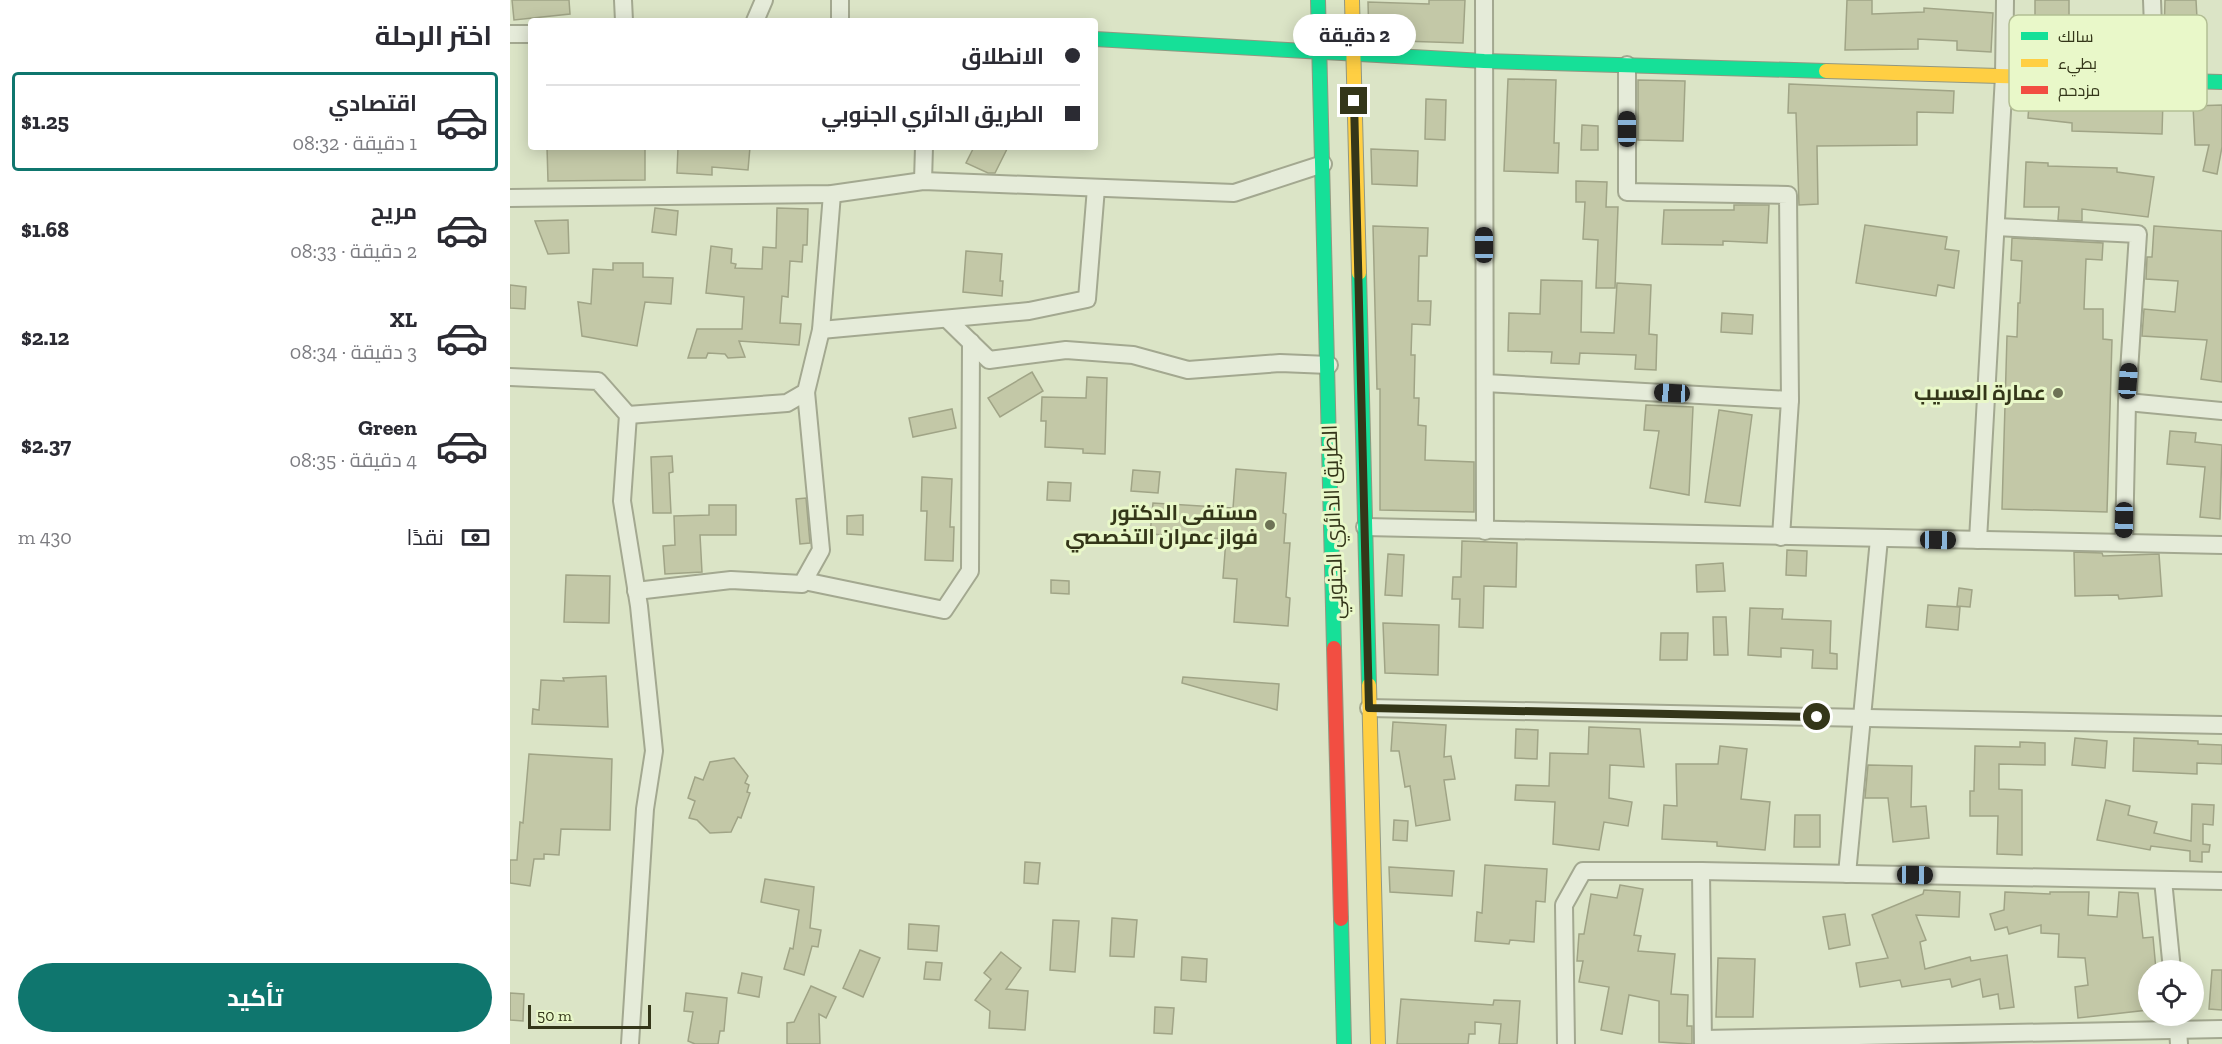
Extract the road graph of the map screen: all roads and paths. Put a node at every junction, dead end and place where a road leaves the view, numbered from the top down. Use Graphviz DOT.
graph roads {
  1 [pos="623,0"];
  2 [pos="764,0"];
  3 [pos="840,0"];
  4 [pos="1318,0"];
  5 [pos="1352,0"];
  6 [pos="1484,0"];
  7 [pos="2005,0"];
  8 [pos="2152,0"];
  9 [pos="2153,15"];
  10 [pos="624,18"];
  11 [pos="756,18"];
  12 [pos="840,18"];
  13 [pos="510,34"];
  14 [pos="528,34"];
  15 [pos="1098,39"];
  16 [pos="1320,51"];
  17 [pos="1353,54"];
  18 [pos="1484,61"];
  19 [pos="1627,65"];
  20 [pos="2004,76"];
  21 [pos="2009,76"];
  22 [pos="2207,82"];
  23 [pos="2222,82"];
  24 [pos="924,150"];
  25 [pos="1323,164"];
  26 [pos="923,181"];
  27 [pos="1096,188"];
  28 [pos="832,194"];
  29 [pos="510,198"];
  30 [pos="1996,227"];
  31 [pos="947,319"];
  32 [pos="821,330"];
  33 [pos="971,342"];
  34 [pos="1329,365"];
  35 [pos="510,377"];
  36 [pos="1485,383"];
  37 [pos="806,392"];
  38 [pos="1790,400"];
  39 [pos="2127,402"];
  40 [pos="2222,411"];
  41 [pos="628,416"];
  42 [pos="1365,527"];
  43 [pos="1485,531"];
  44 [pos="1781,537"];
  45 [pos="1879,539"];
  46 [pos="1978,540"];
  47 [pos="2124,543"];
  48 [pos="2222,545"];
  49 [pos="804,581"];
  50 [pos="636,591"];
  51 [pos="1369,708"];
  52 [pos="1864,718"];
  53 [pos="2222,725"];
  54 [pos="1701,871"];
  55 [pos="1847,874"];
  56 [pos="2163,880"];
  57 [pos="2222,881"];
  58 [pos="2171,960"];
  59 [pos="2222,1029"];
  60 [pos="2178,1030"];
  61 [pos="2060,1038"];
  62 [pos="1703,1042"];
  63 [pos="630,1044"];
  64 [pos="1344,1044"];
  65 [pos="1378,1044"];
  66 [pos="1566,1044"];
  1 -- 10 [label="street"];
  2 -- 11 [label="street"];
  3 -- 12 [label="street"];
  4 -- 16 [label="main road, الطريق الدائري الجنوبي"];
  5 -- 17 [label="main road, الطريق الدائري الجنوبي"];
  6 -- 18 [label="street"];
  7 -- 20 [label="street"];
  8 -- 9 [label="street"];
  13 -- 14 [label="street"];
  15 -- 16 [label="main road"];
  16 -- 17 [label="main road"];
  16 -- 25 [label="main road, الطريق الدائري الجنوبي"];
  17 -- 18 [label="main road"];
  17 -- 42 [label="main road, الطريق الدائري الجنوبي"];
  18 -- 19 [label="main road"];
  18 -- 36 [label="street"];
  19 -- 20 [label="main road"];
  19 -- 38 [label="street"];
  20 -- 21 [label="main road"];
  20 -- 30 [label="street"];
  22 -- 23 [label="main road"];
  24 -- 26 [label="street"];
  25 -- 27 [label="street"];
  25 -- 34 [label="main road, الطريق الدائري الجنوبي"];
  26 -- 27 [label="street"];
  26 -- 28 [label="street"];
  27 -- 31 [label="street"];
  28 -- 29 [label="street"];
  28 -- 32 [label="street"];
  30 -- 39 [label="street"];
  30 -- 46 [label="street"];
  31 -- 32 [label="street"];
  31 -- 33 [label="street"];
  32 -- 37 [label="street"];
  33 -- 34 [label="street"];
  33 -- 49 [label="street"];
  34 -- 64 [label="main road, الطريق الدائري الجنوبي"];
  35 -- 41 [label="street"];
  36 -- 38 [label="street"];
  36 -- 43 [label="street"];
  37 -- 41 [label="street"];
  37 -- 49 [label="street"];
  38 -- 44 [label="street"];
  39 -- 40 [label="street"];
  39 -- 47 [label="street"];
  41 -- 50 [label="street"];
  42 -- 43 [label="street"];
  42 -- 51 [label="main road, الطريق الدائري الجنوبي"];
  43 -- 44 [label="street"];
  44 -- 45 [label="street"];
  45 -- 46 [label="street"];
  45 -- 52 [label="street"];
  46 -- 47 [label="street"];
  47 -- 48 [label="street"];
  49 -- 50 [label="street"];
  50 -- 63 [label="street"];
  51 -- 52 [label="street"];
  51 -- 65 [label="main road, الطريق الدائري الجنوبي"];
  52 -- 53 [label="street"];
  52 -- 55 [label="street"];
  54 -- 55 [label="street"];
  54 -- 62 [label="street"];
  54 -- 66 [label="street"];
  55 -- 56 [label="street"];
  56 -- 57 [label="street"];
  56 -- 58 [label="street"];
  59 -- 60 [label="street"];
  60 -- 61 [label="street"];
  61 -- 62 [label="street"];
}
